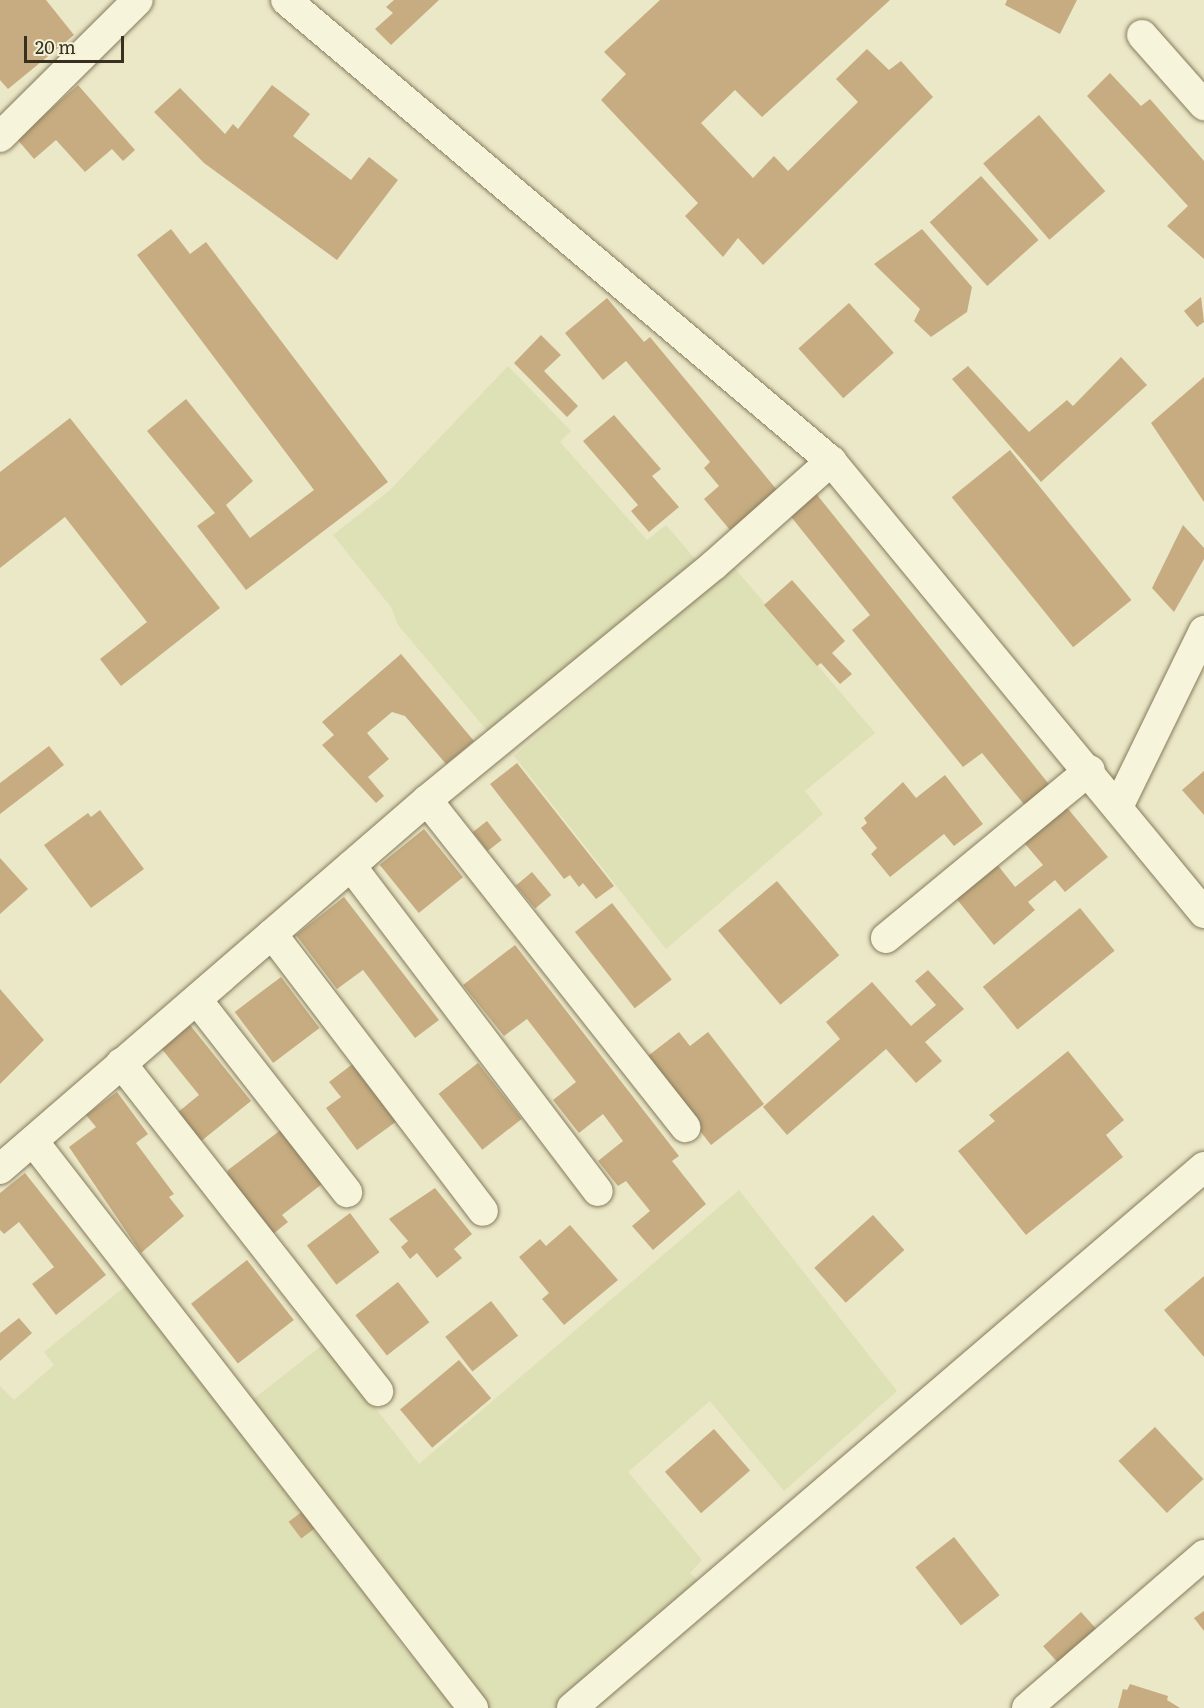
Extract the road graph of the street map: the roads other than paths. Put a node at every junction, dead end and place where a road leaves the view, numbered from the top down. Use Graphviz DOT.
graph roads {
  1 [pos="138,0"];
  2 [pos="286,0"];
  3 [pos="1142,35"];
  4 [pos="1204,105"];
  5 [pos="0,137"];
  6 [pos="831,460"];
  7 [pos="1204,631"];
  8 [pos="1090,770"];
  9 [pos="427,801"];
  10 [pos="1118,807"];
  11 [pos="351,866"];
  12 [pos="1204,913"];
  13 [pos="272,934"];
  14 [pos="886,938"];
  15 [pos="197,999"];
  16 [pos="121,1063"];
  17 [pos="685,1127"];
  18 [pos="33,1141"];
  19 [pos="1204,1167"];
  20 [pos="0,1169"];
  21 [pos="598,1191"];
  22 [pos="347,1192"];
  23 [pos="483,1211"];
  24 [pos="378,1390"];
  25 [pos="1204,1555"];
  26 [pos="472,1708"];
  27 [pos="572,1708"];
  28 [pos="1027,1708"];
  1 -- 5 [label="street"];
  2 -- 6 [label="street"];
  3 -- 4 [label="street"];
  6 -- 8 [label="street"];
  6 -- 9 [label="street"];
  7 -- 10 [label="street"];
  8 -- 10 [label="street"];
  8 -- 14 [label="street"];
  9 -- 11 [label="street"];
  9 -- 17 [label="street"];
  10 -- 12 [label="street"];
  11 -- 13 [label="street"];
  11 -- 21 [label="street"];
  13 -- 15 [label="street"];
  13 -- 23 [label="street"];
  15 -- 16 [label="street"];
  15 -- 22 [label="street"];
  16 -- 18 [label="street"];
  16 -- 24 [label="street"];
  18 -- 20 [label="street"];
  18 -- 26 [label="street"];
  19 -- 27 [label="street"];
  25 -- 28 [label="street"];
}
